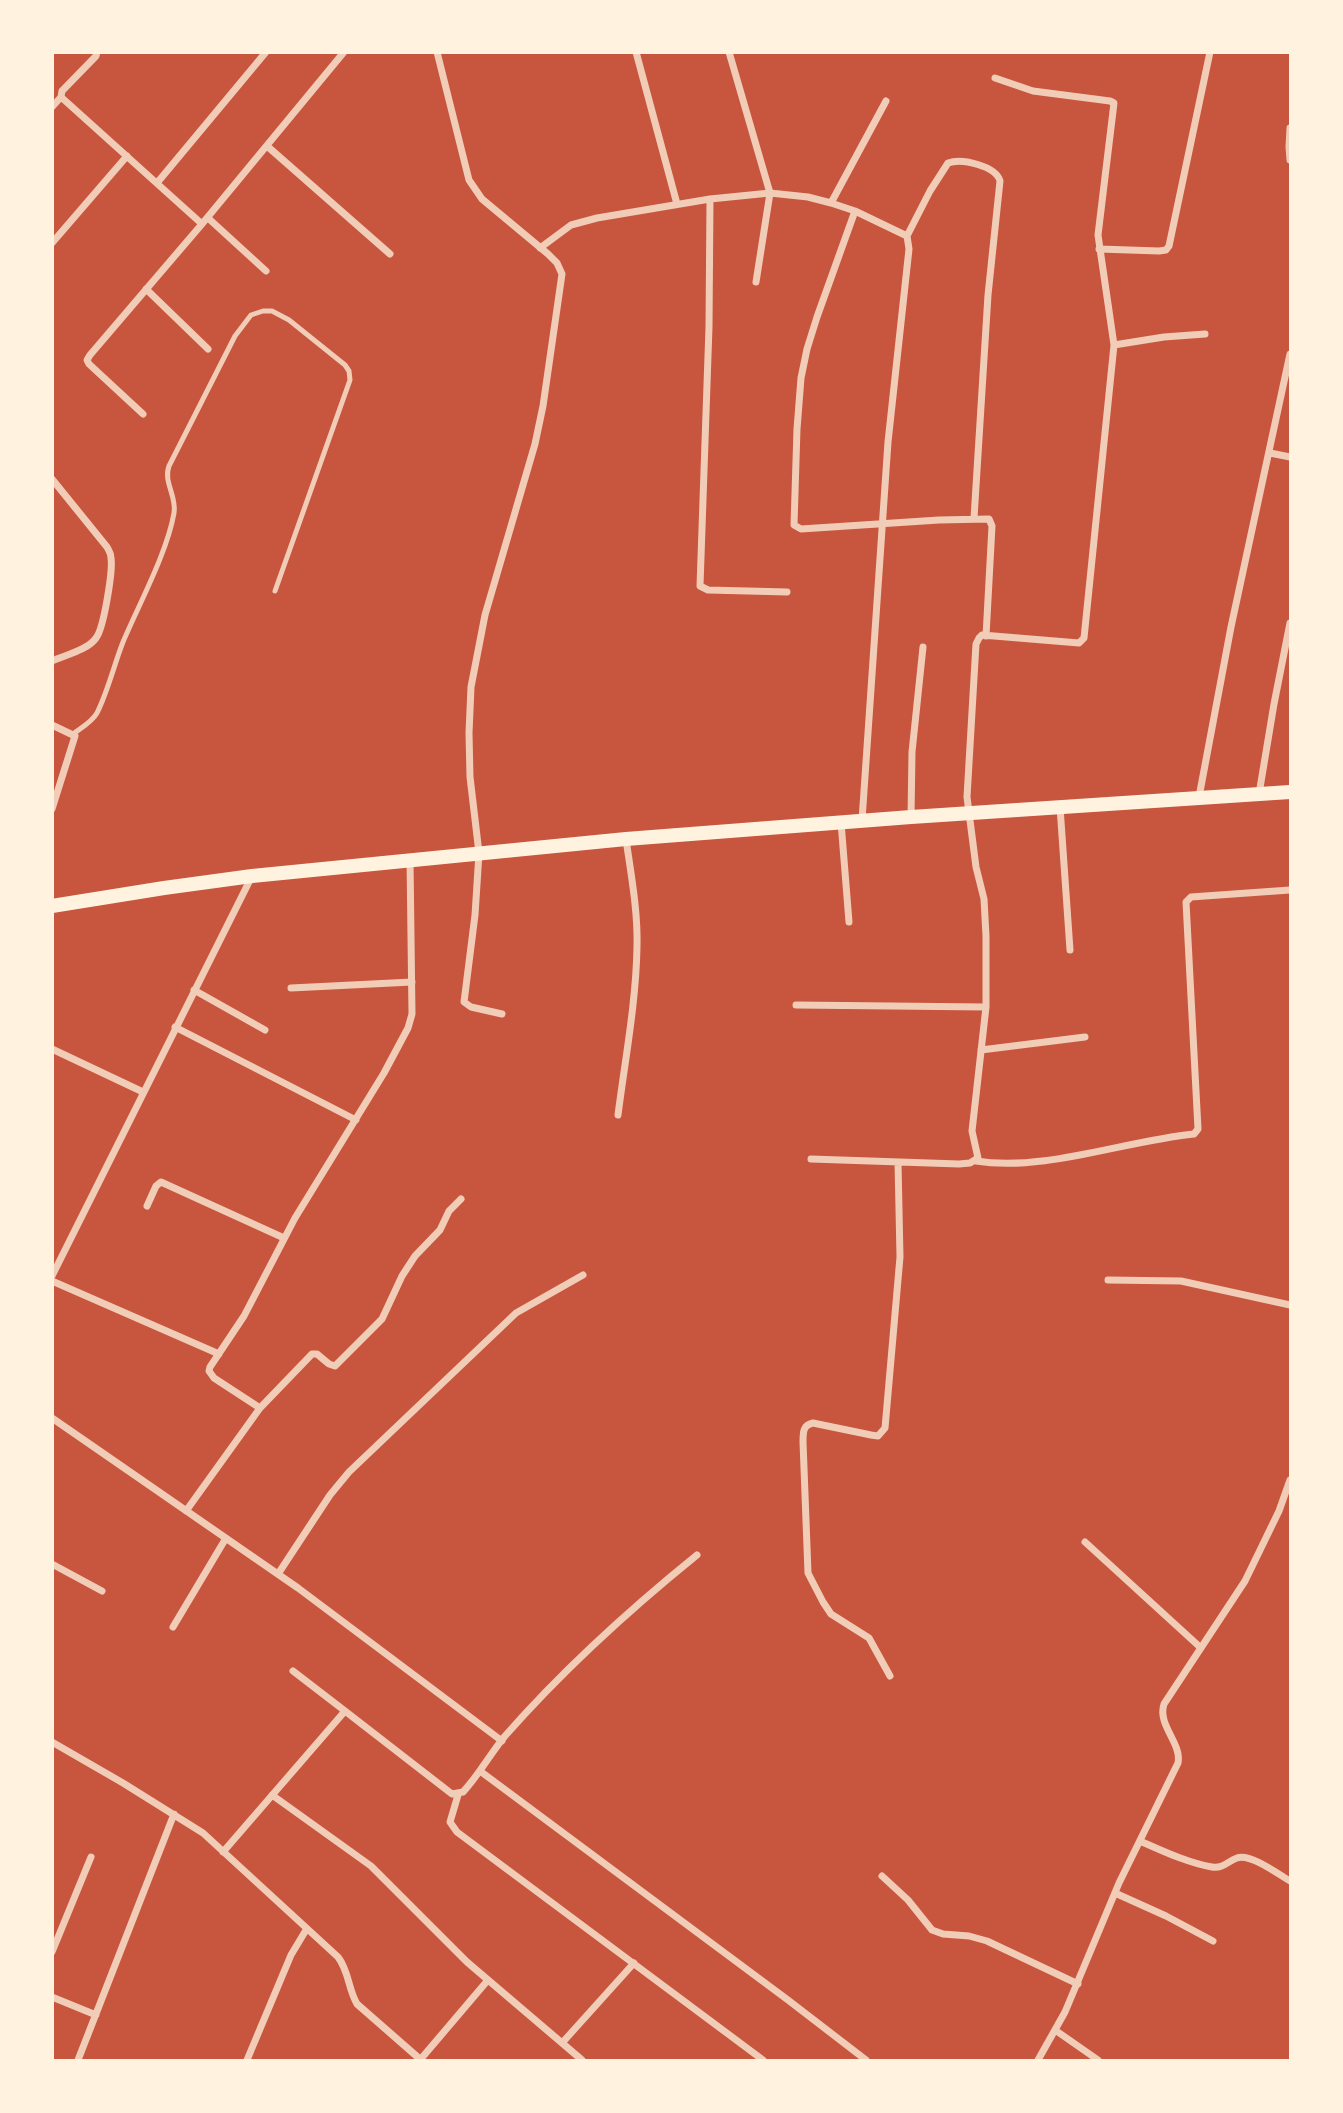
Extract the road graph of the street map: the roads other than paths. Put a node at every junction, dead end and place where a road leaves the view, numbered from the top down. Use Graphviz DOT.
graph roads {
  1 [pos="97,52"];
  2 [pos="266,52"];
  3 [pos="344,52"];
  4 [pos="437,52"];
  5 [pos="636,52"];
  6 [pos="729,52"];
  7 [pos="1210,52"];
  8 [pos="995,78"];
  9 [pos="61,97"];
  10 [pos="886,101"];
  11 [pos="52,107"];
  12 [pos="1290,128"];
  13 [pos="267,146"];
  14 [pos="127,156"];
  15 [pos="1290,160"];
  16 [pos="157,184"];
  17 [pos="770,193"];
  18 [pos="710,200"];
  19 [pos="831,203"];
  20 [pos="677,204"];
  21 [pos="855,211"];
  22 [pos="205,221"];
  23 [pos="907,236"];
  24 [pos="52,243"];
  25 [pos="540,248"];
  26 [pos="1099,249"];
  27 [pos="390,254"];
  28 [pos="267,271"];
  29 [pos="756,282"];
  30 [pos="146,289"];
  31 [pos="1205,334"];
  32 [pos="1114,345"];
  33 [pos="208,349"];
  34 [pos="1290,354"];
  35 [pos="143,414"];
  36 [pos="1270,453"];
  37 [pos="1290,457"];
  38 [pos="52,479"];
  39 [pos="974,519"];
  40 [pos="883,524"];
  41 [pos="275,591"];
  42 [pos="787,592"];
  43 [pos="1290,623"];
  44 [pos="986,636"];
  45 [pos="923,648"];
  46 [pos="52,661"];
  47 [pos="52,725"];
  48 [pos="73,734"];
  49 [pos="1290,792"];
  50 [pos="1259,794"];
  51 [pos="1199,798"];
  52 [pos="1060,807"];
  53 [pos="52,809"];
  54 [pos="968,813"];
  55 [pos="911,817"];
  56 [pos="862,820"];
  57 [pos="841,822"];
  58 [pos="626,839"];
  59 [pos="478,853"];
  60 [pos="410,860"];
  61 [pos="251,876"];
  62 [pos="1290,890"];
  63 [pos="52,906"];
  64 [pos="849,922"];
  65 [pos="1070,950"];
  66 [pos="412,982"];
  67 [pos="291,988"];
  68 [pos="194,989"];
  69 [pos="796,1005"];
  70 [pos="986,1007"];
  71 [pos="502,1014"];
  72 [pos="175,1027"];
  73 [pos="265,1030"];
  74 [pos="1084,1037"];
  75 [pos="52,1049"];
  76 [pos="981,1050"];
  77 [pos="143,1092"];
  78 [pos="618,1115"];
  79 [pos="356,1120"];
  80 [pos="811,1159"];
  81 [pos="976,1161"];
  82 [pos="898,1162"];
  83 [pos="461,1199"];
  84 [pos="147,1206"];
  85 [pos="284,1238"];
  86 [pos="583,1275"];
  87 [pos="52,1279"];
  88 [pos="1108,1280"];
  89 [pos="1290,1305"];
  90 [pos="219,1354"];
  91 [pos="260,1408"];
  92 [pos="52,1418"];
  93 [pos="1290,1480"];
  94 [pos="186,1511"];
  95 [pos="226,1538"];
  96 [pos="1085,1542"];
  97 [pos="697,1555"];
  98 [pos="52,1564"];
  99 [pos="278,1574"];
  100 [pos="102,1591"];
  101 [pos="173,1627"];
  102 [pos="1201,1648"];
  103 [pos="293,1671"];
  104 [pos="890,1676"];
  105 [pos="345,1711"];
  106 [pos="502,1741"];
  107 [pos="52,1742"];
  108 [pos="480,1771"];
  109 [pos="458,1795"];
  110 [pos="272,1796"];
  111 [pos="174,1814"];
  112 [pos="1140,1841"];
  113 [pos="223,1852"];
  114 [pos="91,1857"];
  115 [pos="882,1876"];
  116 [pos="1290,1881"];
  117 [pos="1115,1893"];
  118 [pos="306,1930"];
  119 [pos="1213,1941"];
  120 [pos="52,1952"];
  121 [pos="634,1963"];
  122 [pos="488,1980"];
  123 [pos="1078,1984"];
  124 [pos="52,1997"];
  125 [pos="96,2015"];
  126 [pos="1055,2030"];
  127 [pos="562,2043"];
  128 [pos="249,2059"];
  129 [pos="78,2060"];
  130 [pos="420,2060"];
  131 [pos="582,2060"];
  132 [pos="763,2060"];
  133 [pos="866,2060"];
  134 [pos="1038,2060"];
  135 [pos="1098,2060"];
  1 -- 9 [label="street"];
  2 -- 16 [label="street"];
  3 -- 13 [label="street"];
  4 -- 25 [label="street"];
  5 -- 20 [label="street"];
  6 -- 17 [label="street"];
  7 -- 26 [label="street"];
  8 -- 26 [label="street"];
  9 -- 11 [label="street"];
  9 -- 14 [label="street"];
  10 -- 19 [label="street"];
  12 -- 15 [label="street"];
  13 -- 22 [label="street"];
  13 -- 27 [label="street"];
  14 -- 16 [label="street"];
  14 -- 24 [label="street"];
  16 -- 22 [label="street"];
  17 -- 18 [label="street"];
  17 -- 19 [label="street"];
  17 -- 29 [label="street"];
  18 -- 20 [label="street"];
  18 -- 42 [label="street"];
  19 -- 21 [label="street"];
  20 -- 25 [label="street"];
  21 -- 23 [label="street"];
  21 -- 40 [label="street"];
  22 -- 28 [label="street"];
  22 -- 30 [label="street"];
  23 -- 39 [label="street"];
  23 -- 40 [label="street"];
  25 -- 59 [label="street"];
  26 -- 32 [label="street"];
  30 -- 33 [label="street"];
  30 -- 35 [label="street"];
  31 -- 32 [label="street"];
  32 -- 44 [label="street"];
  34 -- 36 [label="street"];
  36 -- 37 [label="street"];
  36 -- 51 [label="street"];
  38 -- 46 [label="street"];
  39 -- 40 [label="street"];
  39 -- 44 [label="street"];
  40 -- 56 [label="street"];
  41 -- 48 [label="lane"];
  43 -- 50 [label="street"];
  44 -- 54 [label="street"];
  45 -- 55 [label="street"];
  47 -- 48 [label="street"];
  48 -- 53 [label="street"];
  49 -- 50 [label="main road"];
  50 -- 51 [label="main road"];
  51 -- 52 [label="main road"];
  52 -- 54 [label="main road"];
  52 -- 65 [label="street"];
  54 -- 55 [label="main road"];
  54 -- 70 [label="street"];
  55 -- 56 [label="main road"];
  56 -- 57 [label="main road"];
  57 -- 58 [label="main road"];
  57 -- 64 [label="street"];
  58 -- 59 [label="main road"];
  58 -- 78 [label="street"];
  59 -- 60 [label="main road"];
  59 -- 71 [label="street"];
  60 -- 61 [label="main road"];
  60 -- 66 [label="street"];
  61 -- 63 [label="main road"];
  61 -- 68 [label="street"];
  62 -- 81 [label="street"];
  66 -- 67 [label="street"];
  66 -- 79 [label="street"];
  68 -- 72 [label="street"];
  68 -- 73 [label="street"];
  69 -- 70 [label="street"];
  70 -- 76 [label="street"];
  72 -- 77 [label="street"];
  72 -- 79 [label="street"];
  74 -- 76 [label="street"];
  75 -- 77 [label="street"];
  76 -- 81 [label="street"];
  77 -- 87 [label="street"];
  79 -- 85 [label="street"];
  80 -- 82 [label="street"];
  81 -- 82 [label="street"];
  82 -- 104 [label="street"];
  83 -- 91 [label="street"];
  84 -- 85 [label="street"];
  85 -- 90 [label="street"];
  86 -- 99 [label="street"];
  87 -- 90 [label="street"];
  88 -- 89 [label="street"];
  90 -- 91 [label="street"];
  91 -- 94 [label="street"];
  92 -- 94 [label="street"];
  93 -- 102 [label="street"];
  94 -- 95 [label="street"];
  95 -- 99 [label="street"];
  95 -- 101 [label="street"];
  96 -- 102 [label="street"];
  97 -- 106 [label="street"];
  98 -- 100 [label="street"];
  99 -- 106 [label="street"];
  102 -- 112 [label="street"];
  103 -- 105 [label="street"];
  105 -- 109 [label="street"];
  105 -- 110 [label="street"];
  106 -- 108 [label="street"];
  107 -- 111 [label="street"];
  108 -- 109 [label="street"];
  108 -- 133 [label="street"];
  109 -- 121 [label="street"];
  110 -- 113 [label="street"];
  110 -- 122 [label="street"];
  111 -- 113 [label="street"];
  111 -- 125 [label="street"];
  112 -- 116 [label="street"];
  112 -- 117 [label="street"];
  113 -- 118 [label="street"];
  114 -- 120 [label="street"];
  115 -- 123 [label="street"];
  117 -- 119 [label="street"];
  117 -- 123 [label="street"];
  118 -- 128 [label="street"];
  118 -- 130 [label="street"];
  121 -- 127 [label="street"];
  121 -- 132 [label="street"];
  122 -- 127 [label="street"];
  122 -- 130 [label="street"];
  123 -- 126 [label="street"];
  124 -- 125 [label="street"];
  125 -- 129 [label="street"];
  126 -- 134 [label="street"];
  126 -- 135 [label="street"];
  127 -- 131 [label="street"];
}
